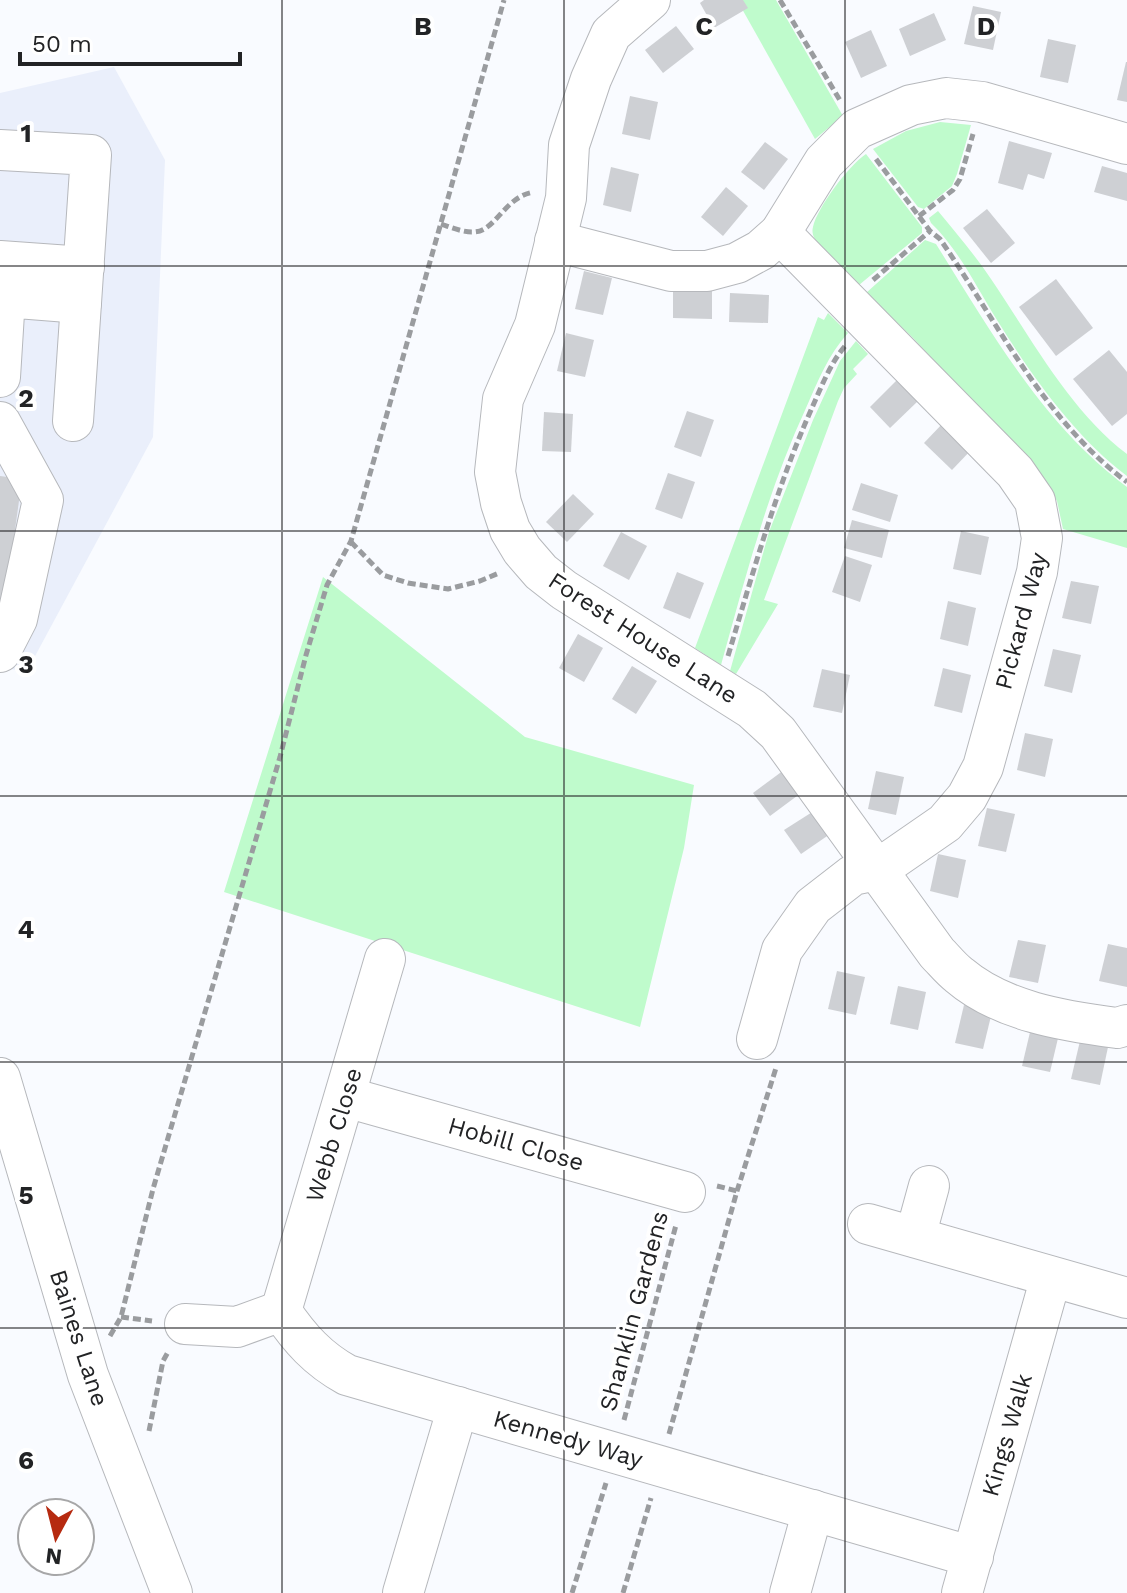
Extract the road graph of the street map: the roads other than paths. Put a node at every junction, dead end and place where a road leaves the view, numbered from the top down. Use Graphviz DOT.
graph roads {
  1 [pos="650,0"];
  2 [pos="1127,144"];
  3 [pos="0,150"];
  4 [pos="780,233"];
  5 [pos="555,241"];
  6 [pos="0,261"];
  7 [pos="83,285"];
  8 [pos="0,377"];
  9 [pos="73,421"];
  10 [pos="0,422"];
  11 [pos="0,652"];
  12 [pos="877,870"];
  13 [pos="385,959"];
  14 [pos="1127,1025"];
  15 [pos="766,1053"];
  16 [pos="0,1078"];
  17 [pos="346,1097"];
  18 [pos="929,1186"];
  19 [pos="685,1192"];
  20 [pos="868,1224"];
  21 [pos="915,1237"];
  22 [pos="1051,1277"];
  23 [pos="1127,1298"];
  24 [pos="281,1311"];
  25 [pos="185,1324"];
  26 [pos="458,1407"];
  27 [pos="813,1510"];
  28 [pos="968,1575"];
  29 [pos="172,1593"];
  30 [pos="403,1593"];
  31 [pos="790,1593"];
  1 -- 5 [label="street, Forest House Lane"];
  2 -- 4 [label="street"];
  3 -- 7 [label="street"];
  4 -- 5 [label="street"];
  4 -- 12 [label="street, Pickard Way"];
  5 -- 12 [label="street, Forest House Lane"];
  6 -- 7 [label="street"];
  7 -- 8 [label="street"];
  7 -- 9 [label="street"];
  10 -- 11 [label="street"];
  12 -- 14 [label="street, Forest House Lane"];
  12 -- 15 [label="street, Pickard Way"];
  13 -- 17 [label="street, Webb Close"];
  16 -- 29 [label="street, Baines Lane"];
  17 -- 19 [label="street, Hobill Close"];
  17 -- 24 [label="street, Webb Close"];
  18 -- 21 [label="street"];
  20 -- 21 [label="street"];
  21 -- 22 [label="street"];
  22 -- 23 [label="street"];
  22 -- 28 [label="street, Kings Walk"];
  24 -- 25 [label="street"];
  24 -- 26 [label="street, Kennedy Way"];
  26 -- 27 [label="street, Kennedy Way"];
  26 -- 30 [label="street"];
  27 -- 28 [label="street, Kennedy Way"];
  27 -- 31 [label="street"];
}
